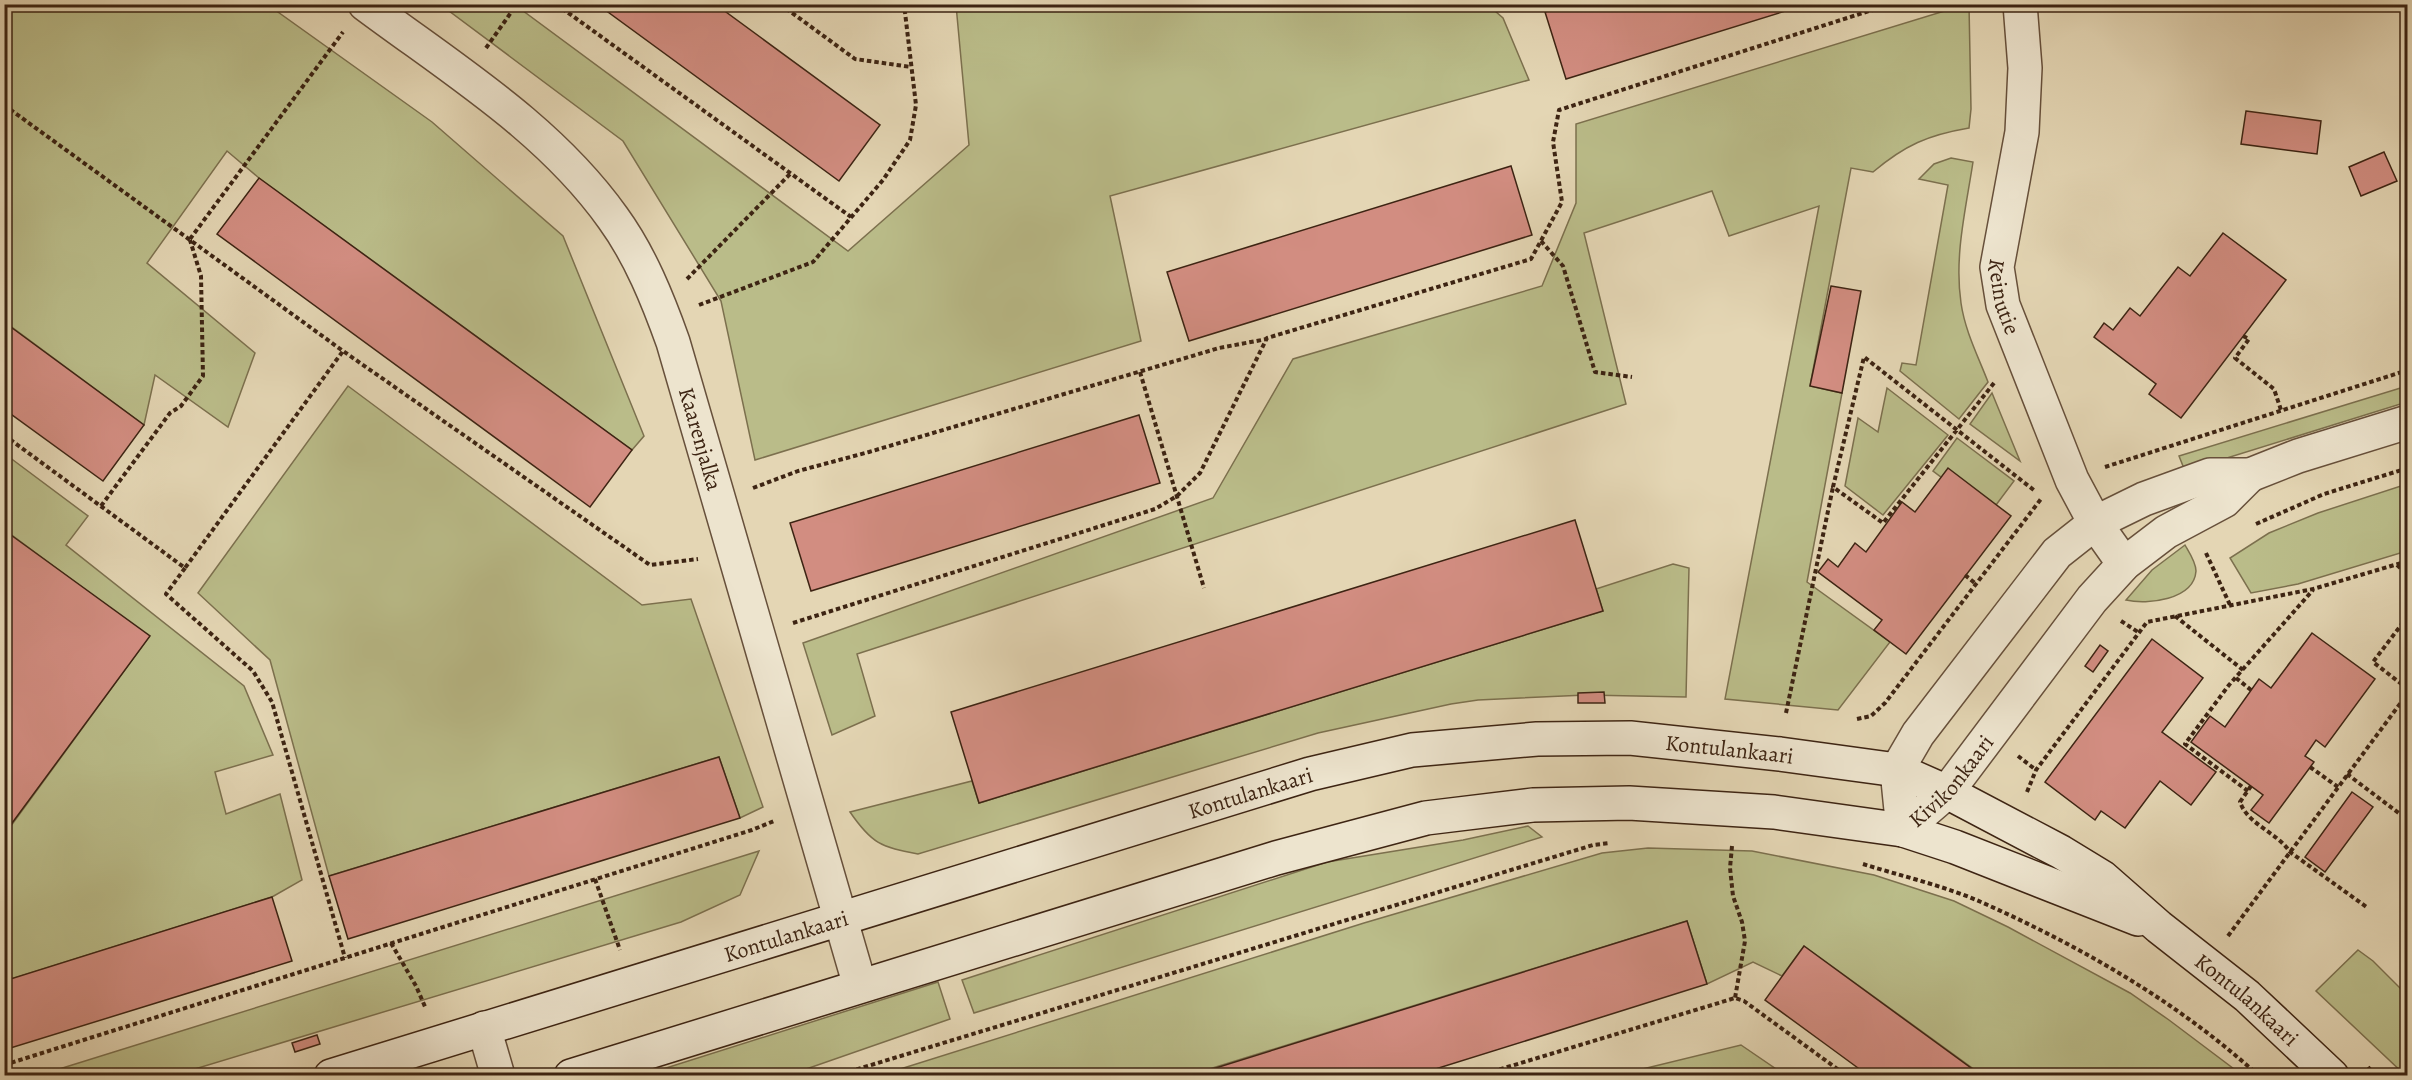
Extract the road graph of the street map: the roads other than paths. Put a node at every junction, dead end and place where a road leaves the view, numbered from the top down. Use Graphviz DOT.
graph roads {
  1 [pos="2020,4"];
  2 [pos="357,15"];
  3 [pos="2408,422"];
  4 [pos="2250,475"];
  5 [pos="2095,523"];
  6 [pos="2124,564"];
  7 [pos="1897,770"];
  8 [pos="1947,792"];
  9 [pos="1903,830"];
  10 [pos="840,919"];
  11 [pos="2159,927"];
  12 [pos="860,986"];
  13 [pos="484,1028"];
  14 [pos="331,1076"];
  15 [pos="498,1076"];
  16 [pos="571,1076"];
  17 [pos="2332,1076"];
  1 -- 5 [label="main road, Keinutie"];
  2 -- 10 [label="main road, Kaarenjalka"];
  3 -- 4 [label="main road, Kivikonkaari"];
  4 -- 5 [label="main road, Kivikonkaari"];
  4 -- 6 [label="main road, Kivikonkaari"];
  5 -- 6 [label="main road, Keinutie"];
  5 -- 7 [label="main road, Kivikonkaari"];
  6 -- 8 [label="main road, Kivikonkaari"];
  7 -- 8 [label="main road, Kontulankaari"];
  7 -- 9 [label="main road, Kivikonkaari"];
  7 -- 10 [label="main road, Kontulankaari"];
  8 -- 9 [label="main road, Kivikonkaari"];
  8 -- 11 [label="main road, Kontulankaari"];
  9 -- 11 [label="main road, Kontulankaari"];
  9 -- 12 [label="main road, Kontulankaari"];
  10 -- 12 [label="main road, Kaarenjalka"];
  10 -- 13 [label="main road, Kontulankaari"];
  11 -- 17 [label="main road, Kontulankaari"];
  12 -- 16 [label="main road, Kontulankaari"];
  13 -- 14 [label="main road, Kontulankaari"];
  13 -- 15 [label="main road"];
}
